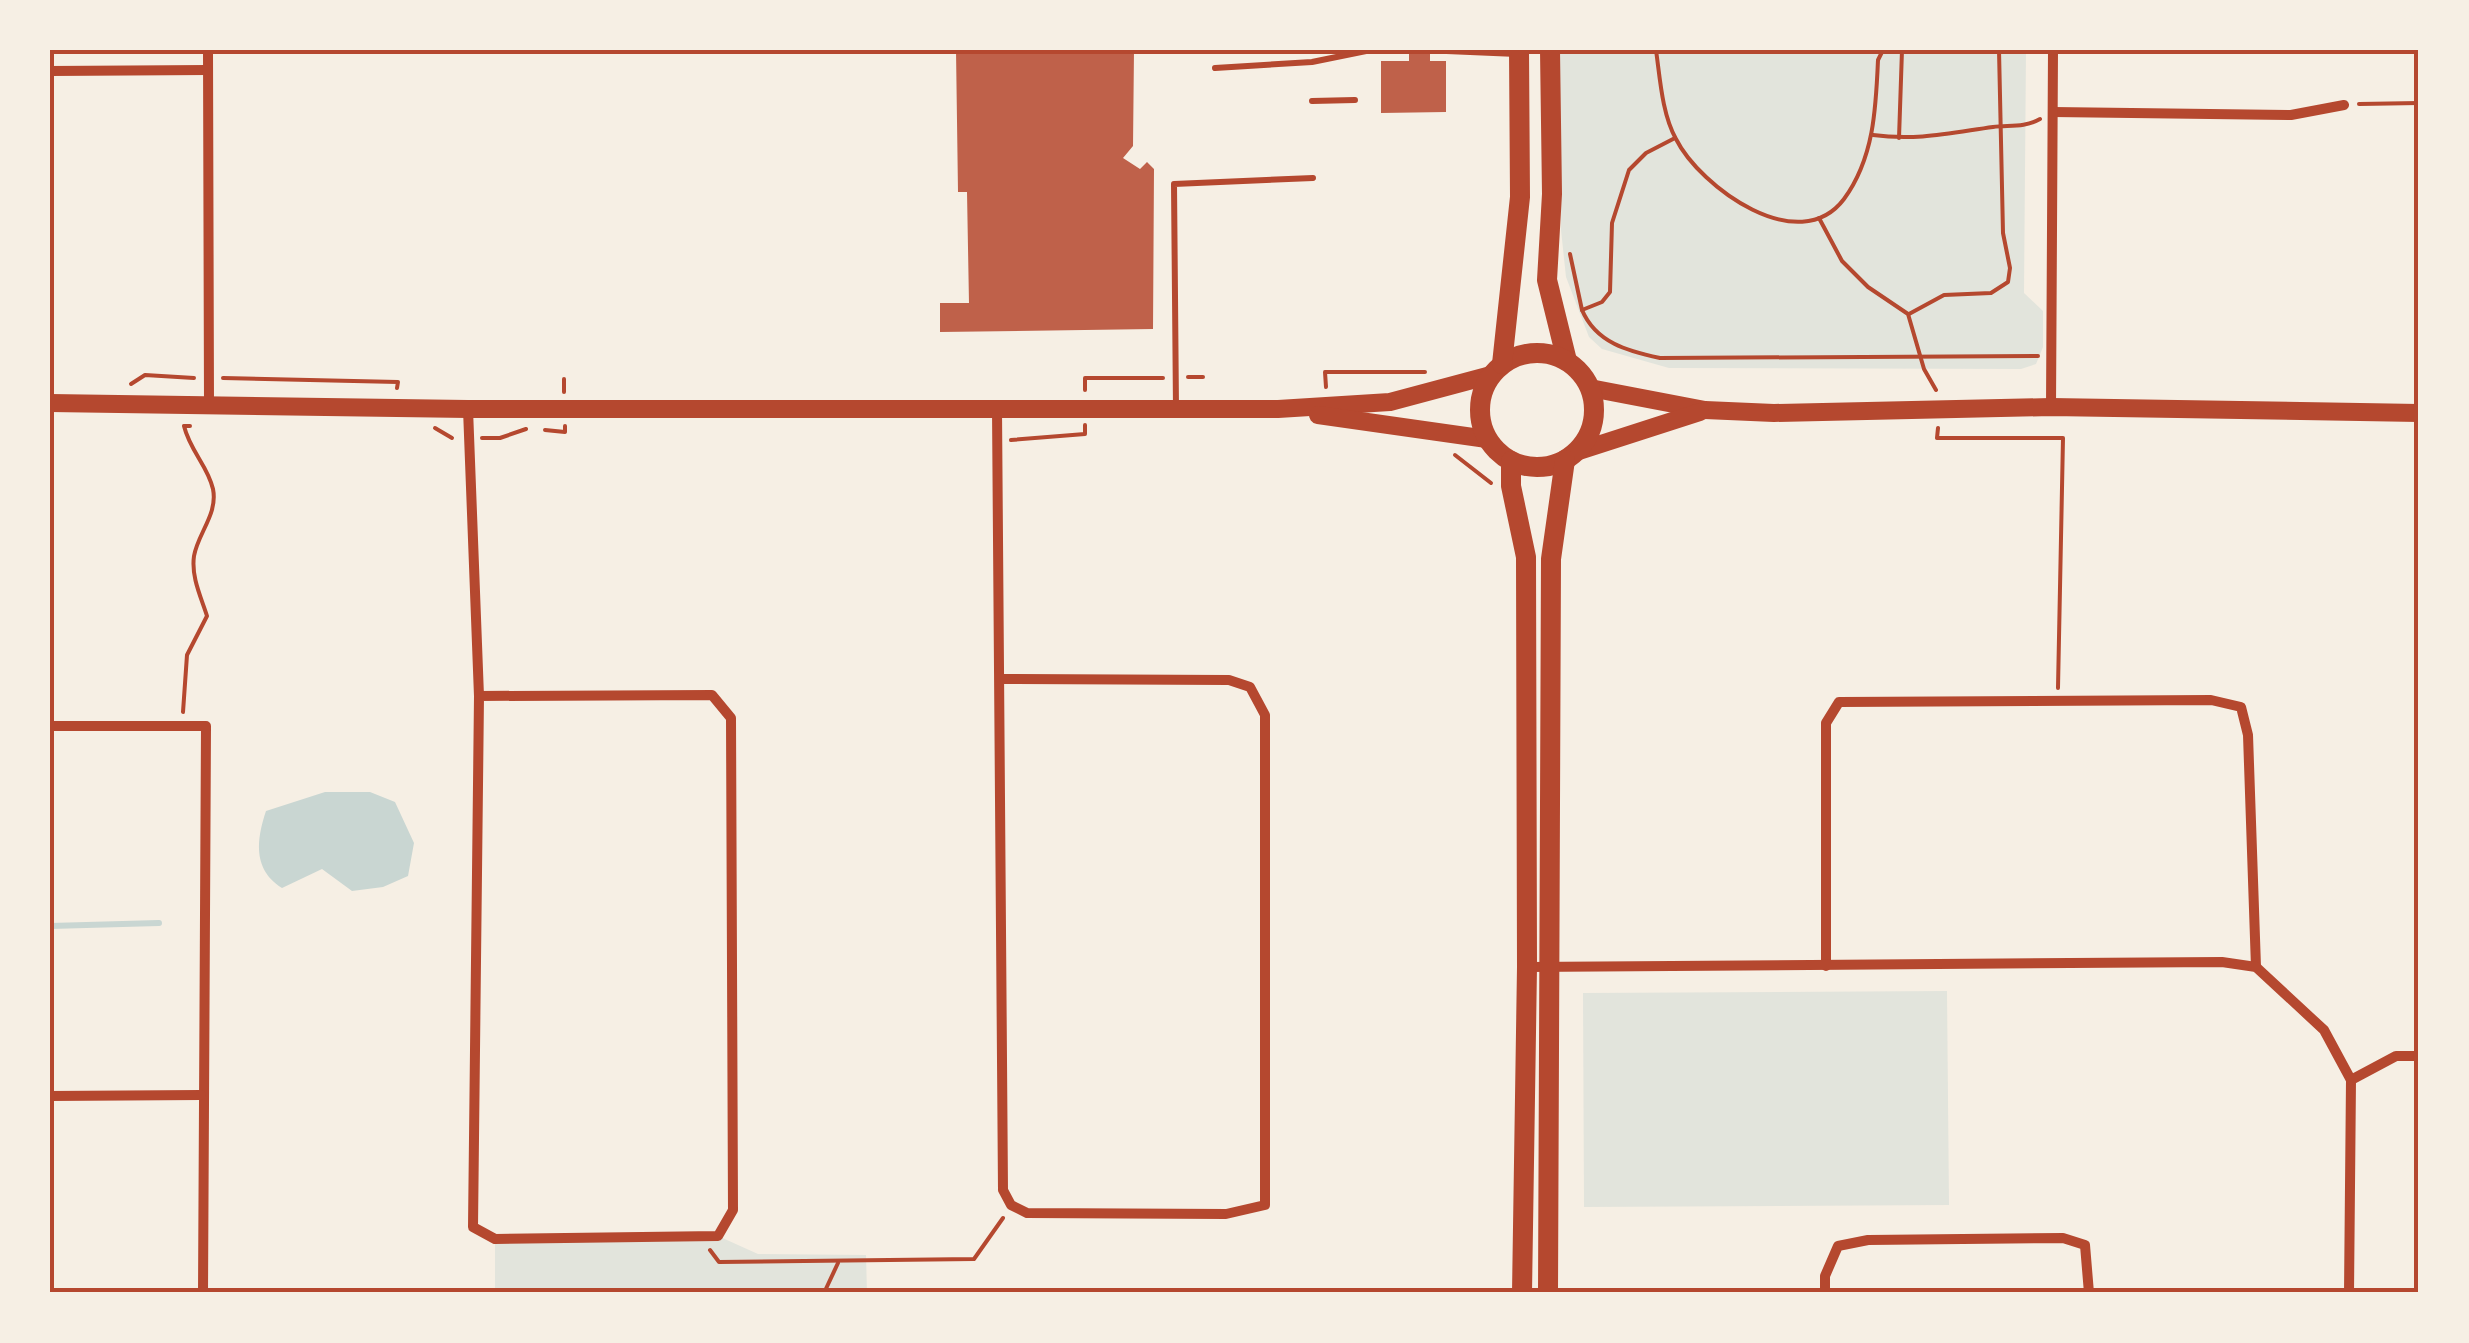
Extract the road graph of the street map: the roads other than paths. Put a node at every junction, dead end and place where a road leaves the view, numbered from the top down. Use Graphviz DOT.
graph roads {
  1 [pos="208,50"];
  2 [pos="1371,50"];
  3 [pos="1423,50"];
  4 [pos="1550,50"];
  5 [pos="2053,50"];
  6 [pos="1519,52"];
  7 [pos="1215,68"];
  8 [pos="208,70"];
  9 [pos="50,71"];
  10 [pos="1355,100"];
  11 [pos="1312,101"];
  12 [pos="2344,105"];
  13 [pos="2053,112"];
  14 [pos="1313,178"];
  15 [pos="1567,361"];
  16 [pos="1496,370"];
  17 [pos="1590,388"];
  18 [pos="50,403"];
  19 [pos="209,404"];
  20 [pos="2051,408"];
  21 [pos="997,409"];
  22 [pos="1278,409"];
  23 [pos="468,410"];
  24 [pos="1176,410"];
  25 [pos="1705,410"];
  26 [pos="2419,413"];
  27 [pos="1488,439"];
  28 [pos="1570,456"];
  29 [pos="1511,462"];
  30 [pos="999,680"];
  31 [pos="479,696"];
  32 [pos="50,726"];
  33 [pos="1550,966"];
  34 [pos="1826,966"];
  35 [pos="1528,967"];
  36 [pos="2256,967"];
  37 [pos="2419,1056"];
  38 [pos="2351,1080"];
  39 [pos="201,1095"];
  40 [pos="50,1096"];
  41 [pos="203,1293"];
  42 [pos="1522,1293"];
  43 [pos="1548,1293"];
  44 [pos="1825,1293"];
  45 [pos="2090,1293"];
  46 [pos="2349,1293"];
  1 -- 8 [label="street"];
  2 -- 7 [label="lane"];
  3 -- 6 [label="lane"];
  4 -- 15 [label="main road"];
  5 -- 13 [label="street"];
  6 -- 16 [label="main road"];
  8 -- 9 [label="street"];
  8 -- 19 [label="street"];
  10 -- 11 [label="lane"];
  12 -- 13 [label="street"];
  13 -- 20 [label="street"];
  14 -- 24 [label="lane"];
  15 -- 16 [label="main road"];
  15 -- 17 [label="main road"];
  16 -- 22 [label="main road"];
  16 -- 27 [label="main road"];
  17 -- 25 [label="main road"];
  17 -- 28 [label="main road"];
  18 -- 19 [label="main road"];
  19 -- 23 [label="main road"];
  20 -- 25 [label="main road"];
  20 -- 26 [label="main road"];
  21 -- 23 [label="main road"];
  21 -- 24 [label="main road"];
  21 -- 30 [label="street"];
  22 -- 24 [label="main road"];
  22 -- 27 [label="main road"];
  23 -- 31 [label="street"];
  25 -- 28 [label="main road"];
  27 -- 29 [label="main road"];
  28 -- 29 [label="main road"];
  28 -- 33 [label="main road"];
  29 -- 35 [label="main road"];
  30 -- 30 [label="street"];
  31 -- 31 [label="street"];
  32 -- 39 [label="street"];
  33 -- 34 [label="street"];
  33 -- 35 [label="street"];
  33 -- 43 [label="main road"];
  34 -- 36 [label="street"];
  34 -- 36 [label="street"];
  35 -- 42 [label="main road"];
  36 -- 38 [label="street"];
  37 -- 38 [label="street"];
  38 -- 46 [label="street"];
  39 -- 40 [label="street"];
  39 -- 41 [label="street"];
  44 -- 45 [label="street"];
}
